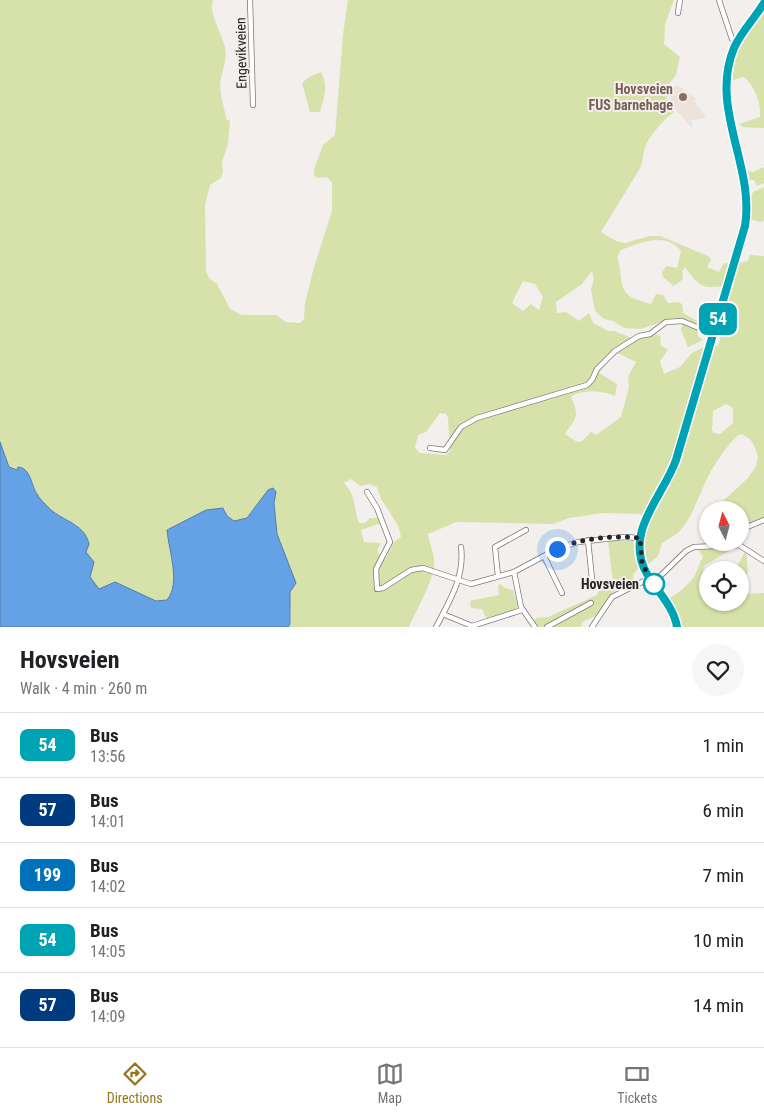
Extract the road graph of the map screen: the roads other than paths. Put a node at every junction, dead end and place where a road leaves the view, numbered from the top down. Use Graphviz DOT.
graph roads {
  1 [pos="250,0"];
  2 [pos="680,0"];
  3 [pos="718,0"];
  4 [pos="764,3"];
  5 [pos="678,13"];
  6 [pos="737,42"];
  7 [pos="253,105"];
  8 [pos="715,328"];
  9 [pos="430,448"];
  10 [pos="367,492"];
  11 [pos="764,520"];
  12 [pos="749,526"];
  13 [pos="526,530"];
  14 [pos="640,538"];
  15 [pos="588,540"];
  16 [pos="461,547"];
  17 [pos="699,547"];
  18 [pos="749,550"];
  19 [pos="544,556"];
  20 [pos="764,561"];
  21 [pos="514,572"];
  22 [pos="498,576"];
  23 [pos="458,581"];
  24 [pos="651,581"];
  25 [pos="584,587"];
  26 [pos="562,593"];
  27 [pos="591,603"];
  28 [pos="522,610"];
  29 [pos="443,614"];
  30 [pos="436,627"];
  31 [pos="535,627"];
  32 [pos="547,627"];
  33 [pos="592,627"];
  34 [pos="677,627"];
  1 -- 7 [label="street, Engevikveien"];
  2 -- 5 [label="street"];
  3 -- 6 [label="street"];
  4 -- 6 [label="street"];
  6 -- 8 [label="street"];
  8 -- 9 [label="street"];
  8 -- 14 [label="street"];
  10 -- 23 [label="street"];
  11 -- 12 [label="street"];
  13 -- 22 [label="street"];
  14 -- 15 [label="street"];
  14 -- 24 [label="street"];
  15 -- 19 [label="street"];
  15 -- 25 [label="street"];
  16 -- 23 [label="street"];
  17 -- 24 [label="street"];
  18 -- 20 [label="street"];
  19 -- 21 [label="street"];
  19 -- 26 [label="street"];
  21 -- 22 [label="street"];
  21 -- 28 [label="street"];
  22 -- 23 [label="street"];
  23 -- 29 [label="street"];
  24 -- 33 [label="street"];
  24 -- 34 [label="street"];
  27 -- 32 [label="street"];
  28 -- 29 [label="street"];
  28 -- 31 [label="street"];
  29 -- 30 [label="street"];
}
